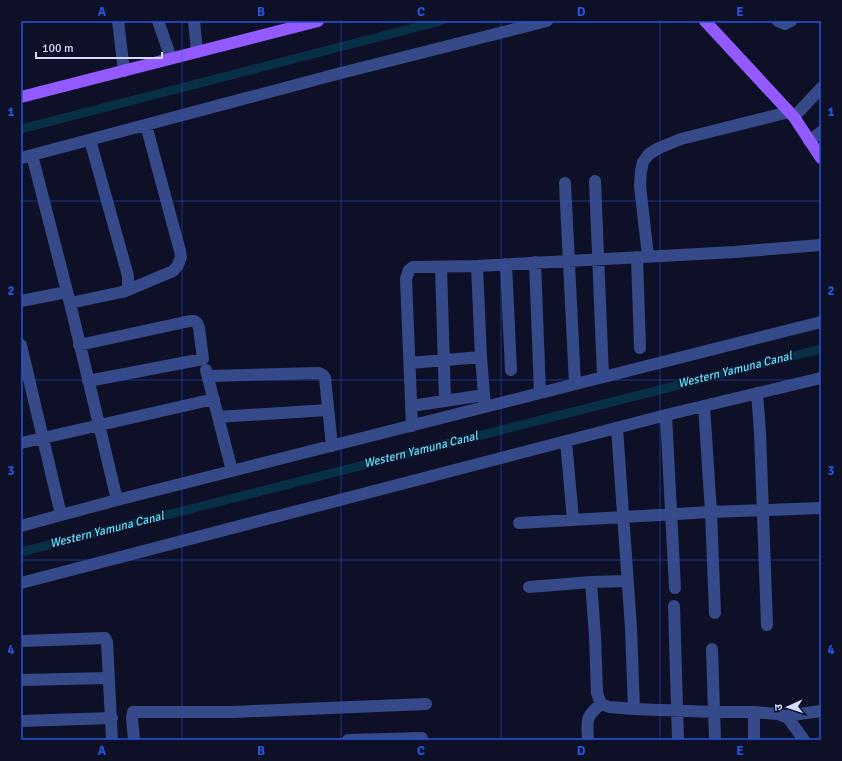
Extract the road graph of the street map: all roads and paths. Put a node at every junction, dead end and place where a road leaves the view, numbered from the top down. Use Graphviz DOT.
graph roads {
  1 [pos="118,21"];
  2 [pos="158,21"];
  3 [pos="194,21"];
  4 [pos="318,21"];
  5 [pos="547,21"];
  6 [pos="705,21"];
  7 [pos="778,21"];
  8 [pos="791,21"];
  9 [pos="197,52"];
  10 [pos="172,58"];
  11 [pos="124,71"];
  12 [pos="821,88"];
  13 [pos="21,97"];
  14 [pos="791,115"];
  15 [pos="146,125"];
  16 [pos="821,132"];
  17 [pos="90,140"];
  18 [pos="809,141"];
  19 [pos="26,157"];
  20 [pos="821,158"];
  21 [pos="595,181"];
  22 [pos="565,183"];
  23 [pos="821,245"];
  24 [pos="643,256"];
  25 [pos="598,259"];
  26 [pos="569,260"];
  27 [pos="535,262"];
  28 [pos="506,264"];
  29 [pos="477,266"];
  30 [pos="442,267"];
  31 [pos="128,290"];
  32 [pos="68,298"];
  33 [pos="21,301"];
  34 [pos="821,322"];
  35 [pos="21,345"];
  36 [pos="79,345"];
  37 [pos="640,348"];
  38 [pos="481,358"];
  39 [pos="203,359"];
  40 [pos="444,360"];
  41 [pos="410,363"];
  42 [pos="511,370"];
  43 [pos="208,376"];
  44 [pos="603,376"];
  45 [pos="821,378"];
  46 [pos="88,381"];
  47 [pos="575,384"];
  48 [pos="540,393"];
  49 [pos="757,393"];
  50 [pos="214,399"];
  51 [pos="445,401"];
  52 [pos="485,401"];
  53 [pos="411,406"];
  54 [pos="704,406"];
  55 [pos="328,410"];
  56 [pos="666,415"];
  57 [pos="218,416"];
  58 [pos="99,425"];
  59 [pos="412,426"];
  60 [pos="617,428"];
  61 [pos="43,438"];
  62 [pos="566,441"];
  63 [pos="21,443"];
  64 [pos="332,446"];
  65 [pos="232,471"];
  66 [pos="117,500"];
  67 [pos="821,508"];
  68 [pos="763,509"];
  69 [pos="711,512"];
  70 [pos="672,514"];
  71 [pos="62,515"];
  72 [pos="623,517"];
  73 [pos="572,520"];
  74 [pos="519,523"];
  75 [pos="21,526"];
  76 [pos="627,581"];
  77 [pos="590,582"];
  78 [pos="21,583"];
  79 [pos="529,587"];
  80 [pos="675,588"];
  81 [pos="674,606"];
  82 [pos="715,613"];
  83 [pos="767,625"];
  84 [pos="21,641"];
  85 [pos="712,649"];
  86 [pos="109,678"];
  87 [pos="21,680"];
  88 [pos="426,704"];
  89 [pos="601,704"];
  90 [pos="634,709"];
  91 [pos="677,711"];
  92 [pos="821,711"];
  93 [pos="714,712"];
  94 [pos="754,712"];
  95 [pos="785,716"];
  96 [pos="112,718"];
  97 [pos="21,721"];
  98 [pos="422,738"];
  99 [pos="112,740"];
  100 [pos="134,740"];
  101 [pos="348,740"];
  102 [pos="588,740"];
  103 [pos="678,740"];
  104 [pos="715,740"];
  105 [pos="754,740"];
  106 [pos="804,740"];
  1 -- 11 [label="street"];
  2 -- 10 [label="street"];
  3 -- 9 [label="street"];
  4 -- 9 [label="main road"];
  5 -- 15 [label="street"];
  6 -- 14 [label="main road"];
  7 -- 8 [label="street"];
  9 -- 10 [label="main road"];
  10 -- 11 [label="main road"];
  11 -- 13 [label="main road"];
  12 -- 14 [label="street"];
  14 -- 18 [label="main road"];
  14 -- 24 [label="street"];
  15 -- 17 [label="street"];
  15 -- 31 [label="street"];
  16 -- 18 [label="street"];
  17 -- 19 [label="street"];
  17 -- 31 [label="street"];
  18 -- 20 [label="main road"];
  19 -- 32 [label="street"];
  21 -- 25 [label="street"];
  22 -- 26 [label="street"];
  23 -- 24 [label="street"];
  24 -- 25 [label="street"];
  24 -- 37 [label="street"];
  25 -- 26 [label="street"];
  25 -- 44 [label="street"];
  26 -- 27 [label="street"];
  26 -- 47 [label="street"];
  27 -- 28 [label="street"];
  27 -- 48 [label="street"];
  28 -- 29 [label="street"];
  28 -- 42 [label="street"];
  29 -- 30 [label="street"];
  29 -- 38 [label="street"];
  30 -- 40 [label="street"];
  30 -- 41 [label="street"];
  31 -- 32 [label="street"];
  32 -- 33 [label="street"];
  32 -- 36 [label="street"];
  34 -- 44 [label="street"];
  35 -- 61 [label="street"];
  36 -- 39 [label="street"];
  36 -- 46 [label="street"];
  38 -- 40 [label="street"];
  38 -- 52 [label="street"];
  39 -- 43 [label="street"];
  39 -- 46 [label="street"];
  40 -- 41 [label="street"];
  40 -- 51 [label="street"];
  41 -- 53 [label="street"];
  43 -- 50 [label="street"];
  43 -- 55 [label="street"];
  44 -- 47 [label="street"];
  45 -- 49 [label="street"];
  46 -- 58 [label="street"];
  47 -- 48 [label="street"];
  48 -- 52 [label="street"];
  49 -- 54 [label="street"];
  49 -- 68 [label="street"];
  50 -- 57 [label="street"];
  50 -- 58 [label="street"];
  51 -- 52 [label="street"];
  51 -- 53 [label="street"];
  52 -- 59 [label="street"];
  53 -- 59 [label="street"];
  54 -- 56 [label="street"];
  54 -- 69 [label="street"];
  55 -- 57 [label="street"];
  55 -- 64 [label="street"];
  56 -- 60 [label="street"];
  56 -- 70 [label="street"];
  57 -- 65 [label="street"];
  58 -- 61 [label="street"];
  58 -- 66 [label="street"];
  59 -- 64 [label="street"];
  60 -- 62 [label="street"];
  60 -- 72 [label="street"];
  61 -- 63 [label="street"];
  61 -- 71 [label="street"];
  62 -- 73 [label="street"];
  62 -- 78 [label="street"];
  64 -- 65 [label="street"];
  65 -- 66 [label="street"];
  66 -- 71 [label="street"];
  67 -- 68 [label="street"];
  68 -- 69 [label="street"];
  68 -- 83 [label="street"];
  69 -- 70 [label="street"];
  69 -- 82 [label="street"];
  70 -- 72 [label="street"];
  70 -- 80 [label="street"];
  71 -- 75 [label="street"];
  72 -- 73 [label="street"];
  72 -- 76 [label="street"];
  73 -- 74 [label="street"];
  76 -- 77 [label="street"];
  76 -- 90 [label="street"];
  77 -- 79 [label="street"];
  77 -- 89 [label="street"];
  81 -- 91 [label="street"];
  84 -- 86 [label="street"];
  85 -- 93 [label="street"];
  86 -- 87 [label="street"];
  86 -- 96 [label="street"];
  88 -- 100 [label="street"];
  89 -- 90 [label="street"];
  89 -- 102 [label="street"];
  90 -- 91 [label="street"];
  91 -- 93 [label="street"];
  91 -- 103 [label="street"];
  92 -- 95 [label="street"];
  93 -- 94 [label="street"];
  93 -- 104 [label="street"];
  94 -- 95 [label="street"];
  94 -- 105 [label="street"];
  95 -- 106 [label="street"];
  96 -- 97 [label="street"];
  96 -- 99 [label="street"];
  98 -- 101 [label="street"];
}
